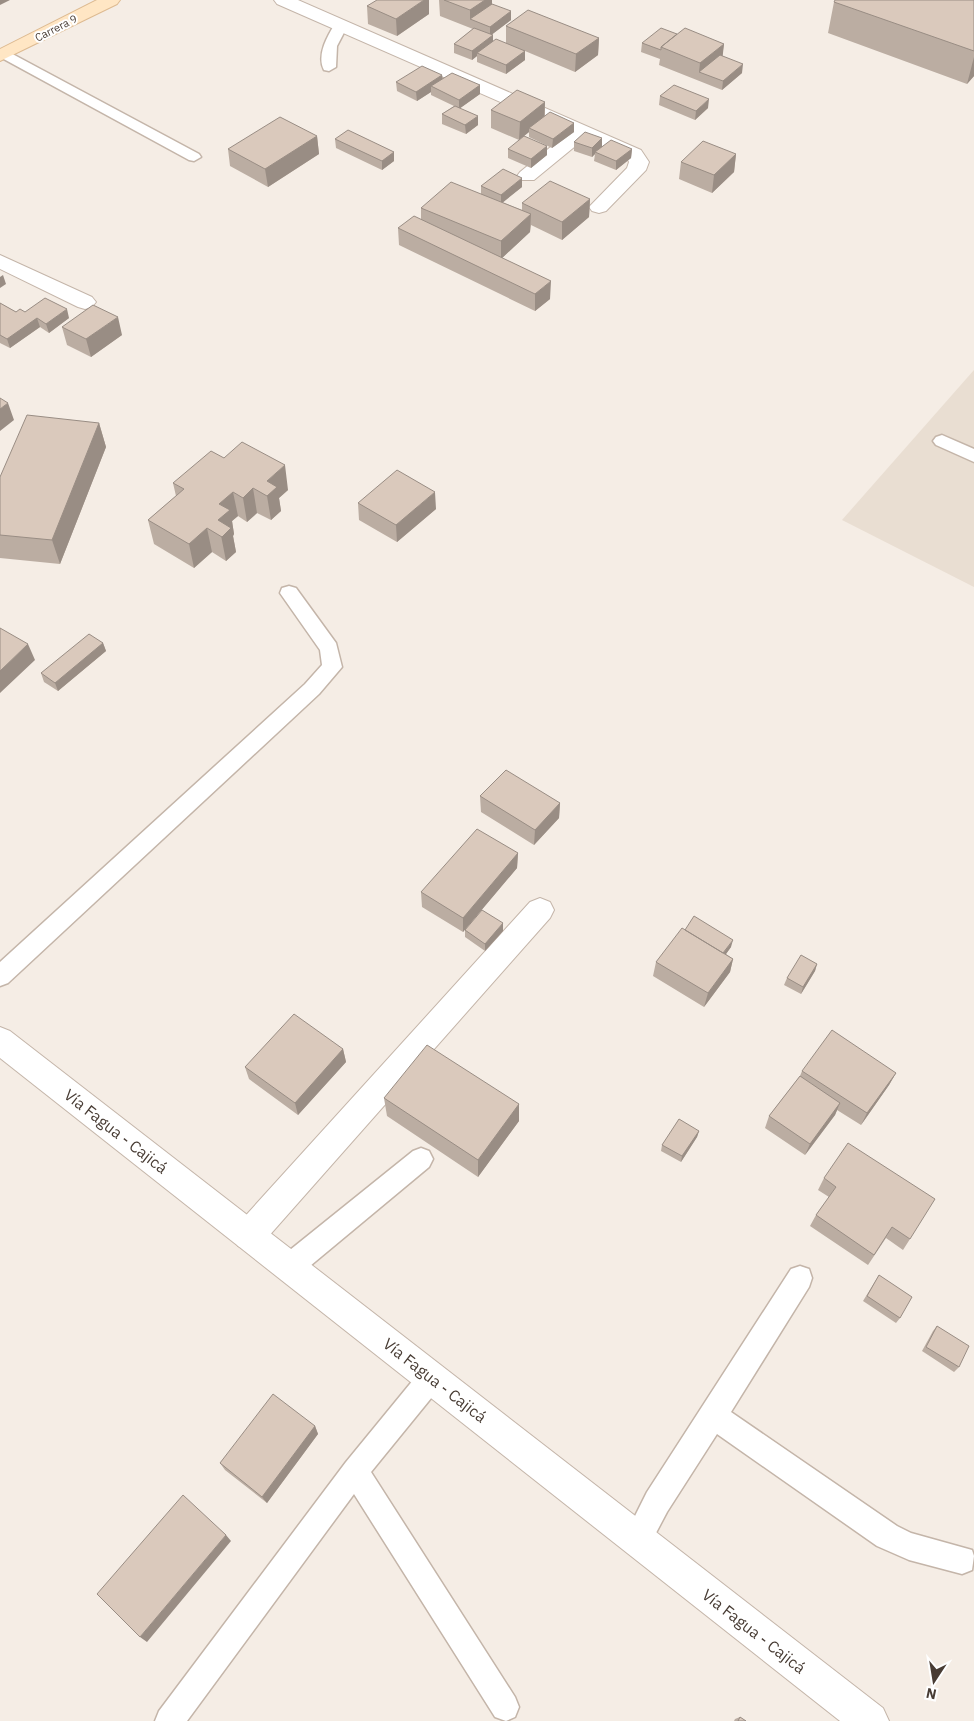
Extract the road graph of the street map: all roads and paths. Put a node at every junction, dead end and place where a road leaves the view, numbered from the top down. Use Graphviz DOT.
graph roads {
  1 [pos="111,0"];
  2 [pos="283,0"];
  3 [pos="341,25"];
  4 [pos="2,55"];
  5 [pos="329,67"];
  6 [pos="582,131"];
  7 [pos="194,158"];
  8 [pos="527,176"];
  9 [pos="599,207"];
  10 [pos="0,261"];
  11 [pos="86,302"];
  12 [pos="942,442"];
  13 [pos="974,456"];
  14 [pos="289,593"];
  15 [pos="540,910"];
  16 [pos="0,976"];
  17 [pos="0,1040"];
  18 [pos="422,1159"];
  19 [pos="249,1235"];
  20 [pos="289,1267"];
  21 [pos="800,1278"];
  22 [pos="432,1377"];
  23 [pos="714,1416"];
  24 [pos="355,1471"];
  25 [pos="637,1540"];
  26 [pos="962,1560"];
  27 [pos="505,1707"];
  28 [pos="170,1721"];
  29 [pos="870,1721"];
  1 -- 4 [label="main road, Carrera 9"];
  2 -- 3 [label="street"];
  3 -- 5 [label="lane"];
  3 -- 6 [label="street"];
  4 -- 7 [label="lane"];
  6 -- 8 [label="street"];
  6 -- 9 [label="street"];
  10 -- 11 [label="street"];
  12 -- 13 [label="lane"];
  14 -- 16 [label="lane"];
  15 -- 19 [label="street"];
  17 -- 19 [label="street, Vía Fagua - Cajicá"];
  18 -- 20 [label="lane"];
  19 -- 20 [label="street, Vía Fagua - Cajicá"];
  20 -- 22 [label="street, Vía Fagua - Cajicá"];
  21 -- 23 [label="lane"];
  22 -- 24 [label="lane"];
  22 -- 25 [label="street, Vía Fagua - Cajicá"];
  23 -- 25 [label="lane"];
  23 -- 26 [label="lane"];
  24 -- 27 [label="lane"];
  24 -- 28 [label="lane"];
  25 -- 29 [label="street, Vía Fagua - Cajicá"];
}
